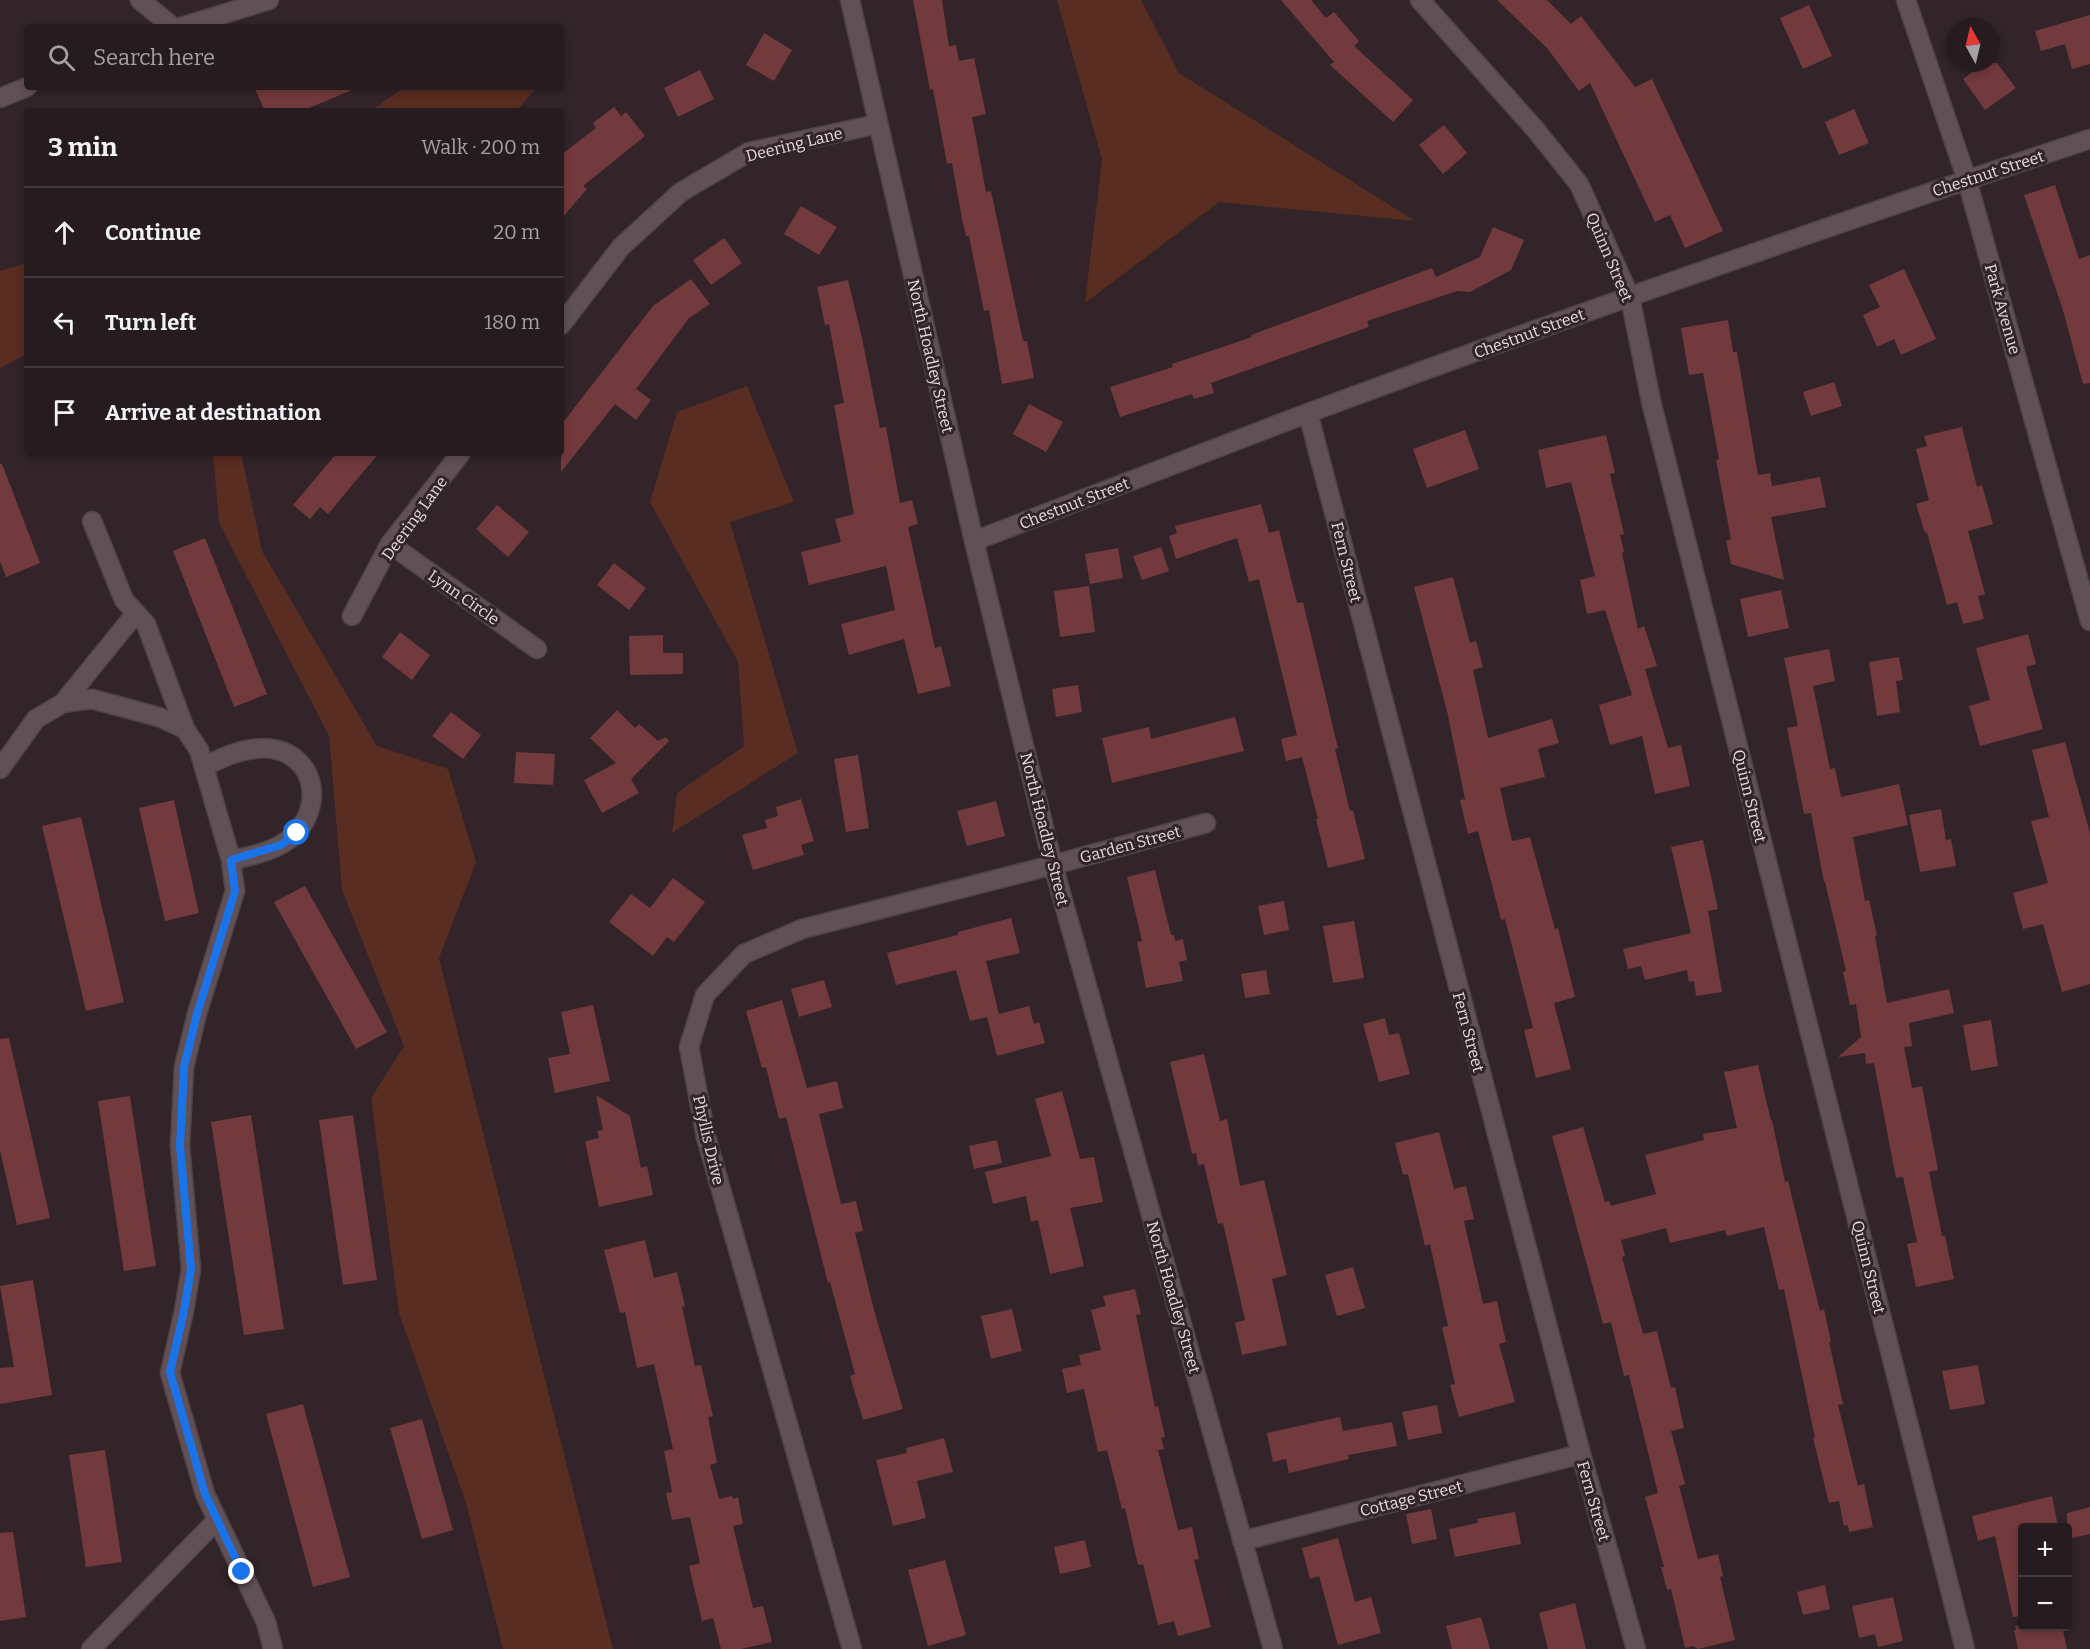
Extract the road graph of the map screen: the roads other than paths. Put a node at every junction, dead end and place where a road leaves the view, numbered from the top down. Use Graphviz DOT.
graph roads {
  1 [pos="140,0"];
  2 [pos="269,0"];
  3 [pos="850,0"];
  4 [pos="1420,0"];
  5 [pos="1906,0"];
  6 [pos="169,24"];
  7 [pos="191,24"];
  8 [pos="24,88"];
  9 [pos="0,98"];
  10 [pos="878,124"];
  11 [pos="2090,139"];
  12 [pos="1967,180"];
  13 [pos="1630,297"];
  14 [pos="564,321"];
  15 [pos="1308,413"];
  16 [pos="459,456"];
  17 [pos="93,521"];
  18 [pos="974,541"];
  19 [pos="390,544"];
  20 [pos="136,613"];
  21 [pos="352,616"];
  22 [pos="2090,621"];
  23 [pos="537,650"];
  24 [pos="63,703"];
  25 [pos="185,729"];
  26 [pos="204,766"];
  27 [pos="0,769"];
  28 [pos="1206,823"];
  29 [pos="231,860"];
  30 [pos="1053,866"];
  31 [pos="1581,1454"];
  32 [pos="217,1520"];
  33 [pos="1242,1541"];
  34 [pos="91,1649"];
  35 [pos="273,1649"];
  36 [pos="852,1649"];
  37 [pos="1273,1649"];
  38 [pos="1636,1649"];
  39 [pos="1965,1649"];
  1 -- 6 [label="street"];
  2 -- 7 [label="street"];
  3 -- 10 [label="street, North Hoadley Street"];
  4 -- 13 [label="street, Quinn Street"];
  5 -- 12 [label="street, Park Avenue"];
  8 -- 9 [label="street"];
  10 -- 14 [label="street, Deering Lane"];
  10 -- 18 [label="street, North Hoadley Street"];
  11 -- 12 [label="street, Chestnut Street"];
  12 -- 13 [label="street, Chestnut Street"];
  12 -- 22 [label="street, Park Avenue"];
  13 -- 15 [label="street, Chestnut Street"];
  13 -- 39 [label="street, Quinn Street"];
  15 -- 18 [label="street, Chestnut Street"];
  15 -- 31 [label="street, Fern Street"];
  16 -- 19 [label="street, Deering Lane"];
  17 -- 20 [label="street"];
  18 -- 30 [label="street, North Hoadley Street"];
  19 -- 21 [label="street, Deering Lane"];
  19 -- 23 [label="street, Lynn Circle"];
  20 -- 24 [label="street"];
  20 -- 25 [label="street"];
  24 -- 25 [label="street"];
  24 -- 27 [label="street"];
  25 -- 26 [label="street"];
  26 -- 29 [label="street"];
  26 -- 29 [label="street"];
  28 -- 30 [label="street, Garden Street"];
  29 -- 32 [label="street"];
  30 -- 33 [label="street, North Hoadley Street"];
  30 -- 36 [label="street, Phyllis Drive"];
  31 -- 33 [label="street, Cottage Street"];
  31 -- 38 [label="street, Fern Street"];
  32 -- 34 [label="street"];
  32 -- 35 [label="street"];
  33 -- 37 [label="street, North Hoadley Street"];
}
